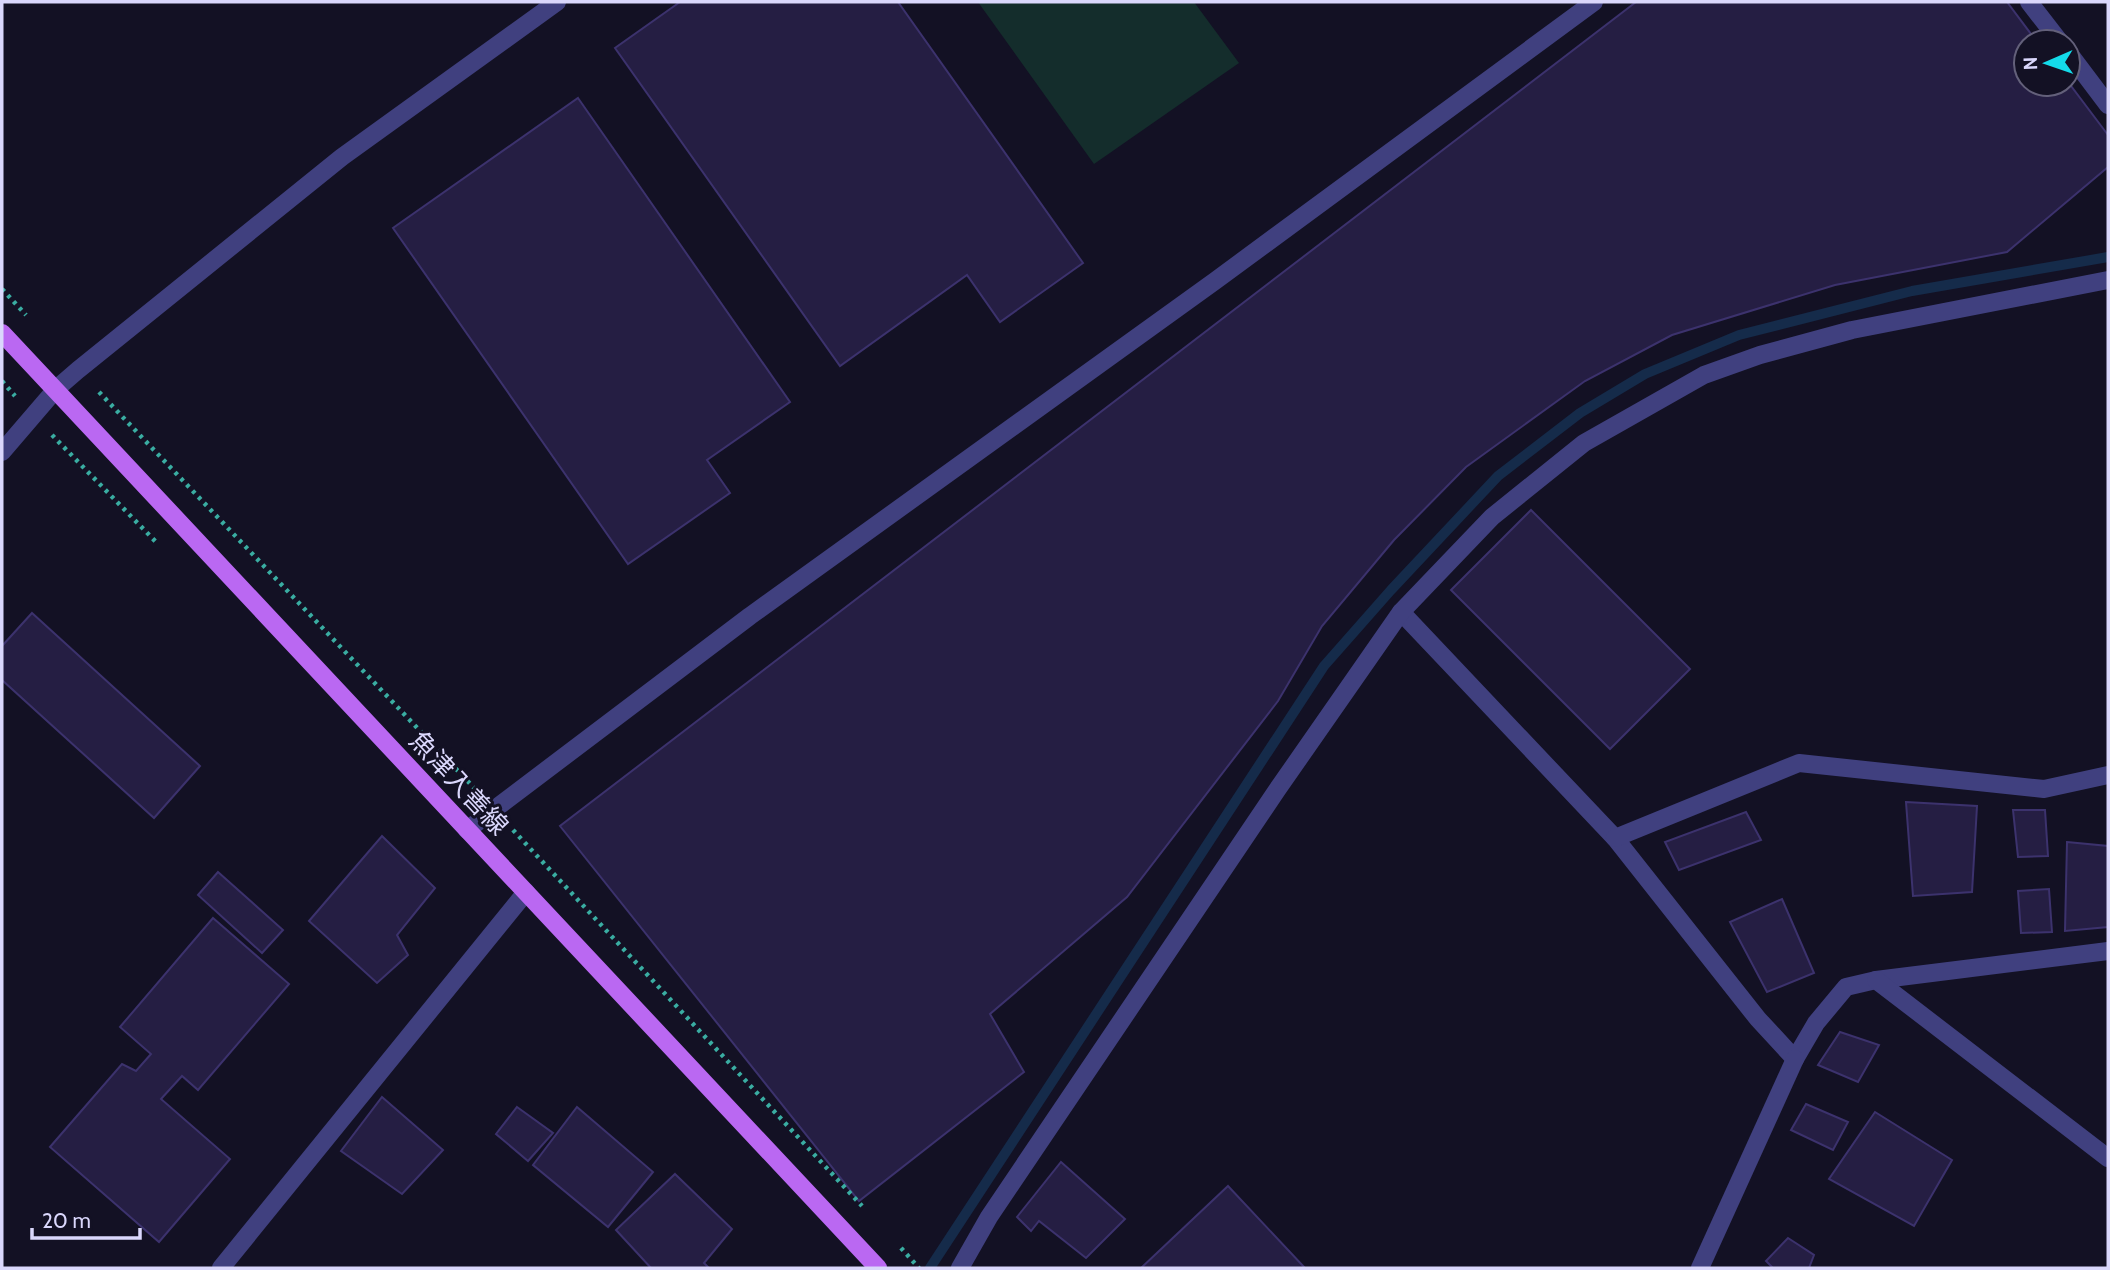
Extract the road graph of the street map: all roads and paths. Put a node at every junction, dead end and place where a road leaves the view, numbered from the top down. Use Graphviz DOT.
graph roads {
  1 [pos="557,2"];
  2 [pos="1594,2"];
  3 [pos="2029,2"];
  4 [pos="2049,28"];
  5 [pos="2082,71"];
  6 [pos="2108,105"];
  7 [pos="2108,280"];
  8 [pos="2,289"];
  9 [pos="30,319"];
  10 [pos="2,332"];
  11 [pos="79,370"];
  12 [pos="55,389"];
  13 [pos="2,452"];
  14 [pos="1401,612"];
  15 [pos="2108,775"];
  16 [pos="494,810"];
  17 [pos="467,830"];
  18 [pos="1615,838"];
  19 [pos="526,892"];
  20 [pos="2108,951"];
  21 [pos="1876,981"];
  22 [pos="1795,1059"];
  23 [pos="2108,1158"];
  24 [pos="867,1212"];
  25 [pos="893,1240"];
  26 [pos="221,1268"];
  27 [pos="878,1268"];
  28 [pos="919,1268"];
  29 [pos="960,1268"];
  30 [pos="1700,1268"];
  1 -- 11 [label="street"];
  2 -- 16 [label="street"];
  3 -- 4 [label="street"];
  5 -- 6 [label="street"];
  7 -- 14 [label="street"];
  8 -- 9 [label="path"];
  10 -- 12 [label="main road, 魚津入善線"];
  11 -- 12 [label="street"];
  11 -- 16 [label="path"];
  12 -- 13 [label="street"];
  12 -- 17 [label="main road, 魚津入善線"];
  14 -- 18 [label="street"];
  14 -- 29 [label="street"];
  15 -- 18 [label="street"];
  16 -- 17 [label="street"];
  16 -- 24 [label="path"];
  17 -- 19 [label="main road, 魚津入善線"];
  18 -- 22 [label="street"];
  19 -- 26 [label="street"];
  19 -- 27 [label="main road, 魚津入善線"];
  20 -- 21 [label="street"];
  21 -- 22 [label="street"];
  21 -- 23 [label="street"];
  22 -- 30 [label="street"];
  25 -- 28 [label="path"];
}
